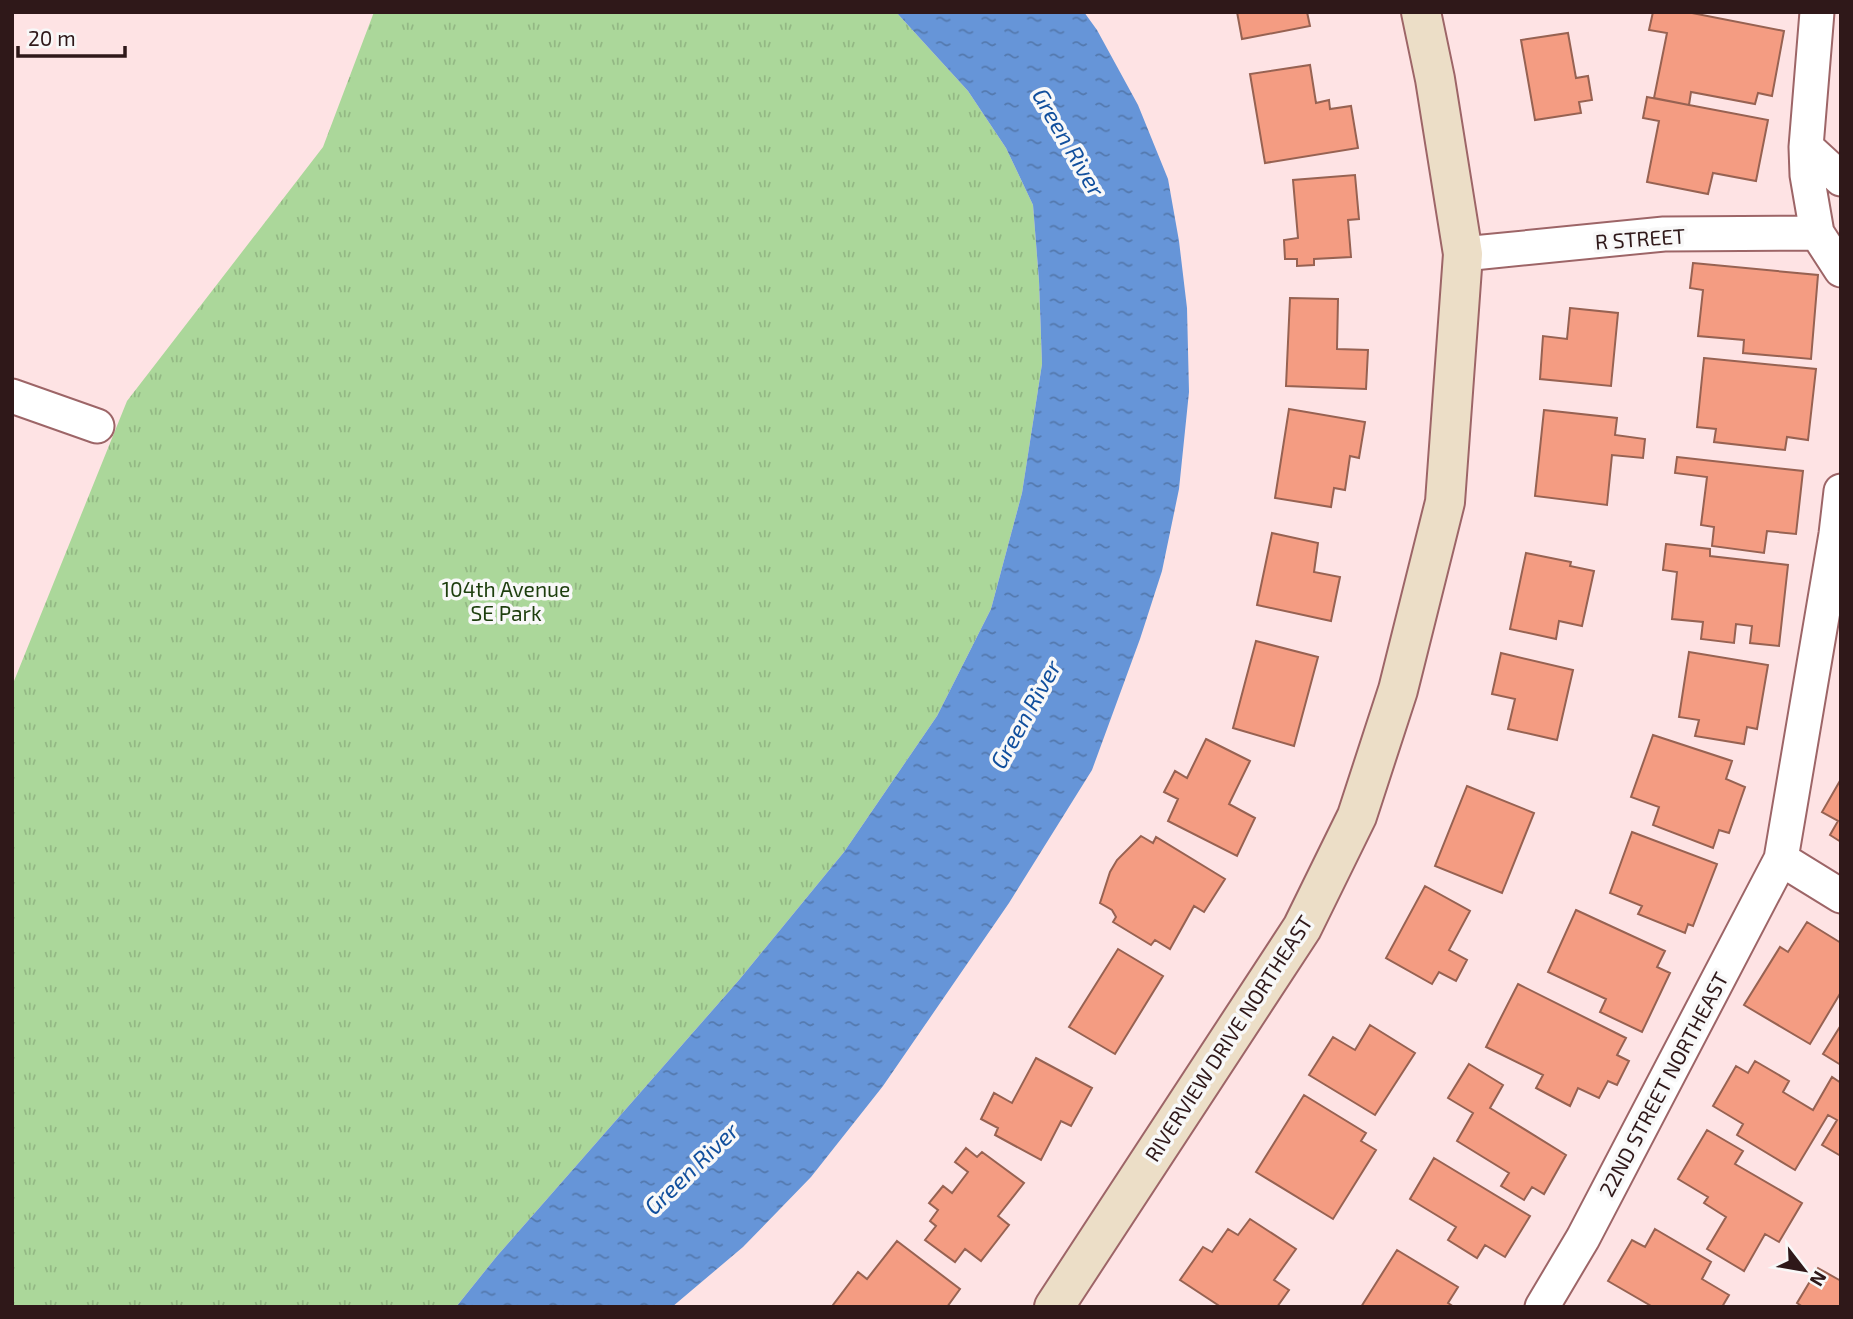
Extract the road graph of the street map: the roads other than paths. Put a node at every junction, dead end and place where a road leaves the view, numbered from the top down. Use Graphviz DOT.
graph roads {
  1 [pos="1421,12"];
  2 [pos="1817,12"];
  3 [pos="1807,147"];
  4 [pos="1841,180"];
  5 [pos="1817,233"];
  6 [pos="1463,254"];
  7 [pos="1841,270"];
  8 [pos="12,396"];
  9 [pos="97,426"];
  10 [pos="1841,491"];
  11 [pos="1838,535"];
  12 [pos="1781,859"];
  13 [pos="1841,896"];
  14 [pos="1054,1307"];
  15 [pos="1542,1307"];
  1 -- 6 [label="street, RIVERVIEW DRIVE NORTHEAST"];
  2 -- 3 [label="street"];
  3 -- 4 [label="street"];
  3 -- 5 [label="street"];
  5 -- 6 [label="street, R STREET"];
  5 -- 7 [label="street"];
  6 -- 14 [label="street, RIVERVIEW DRIVE NORTHEAST"];
  8 -- 9 [label="street"];
  10 -- 11 [label="street, 22ND STREET NORTHEAST"];
  11 -- 12 [label="street, 22ND STREET NORTHEAST"];
  12 -- 13 [label="street"];
  12 -- 15 [label="street, 22ND STREET NORTHEAST"];
}
